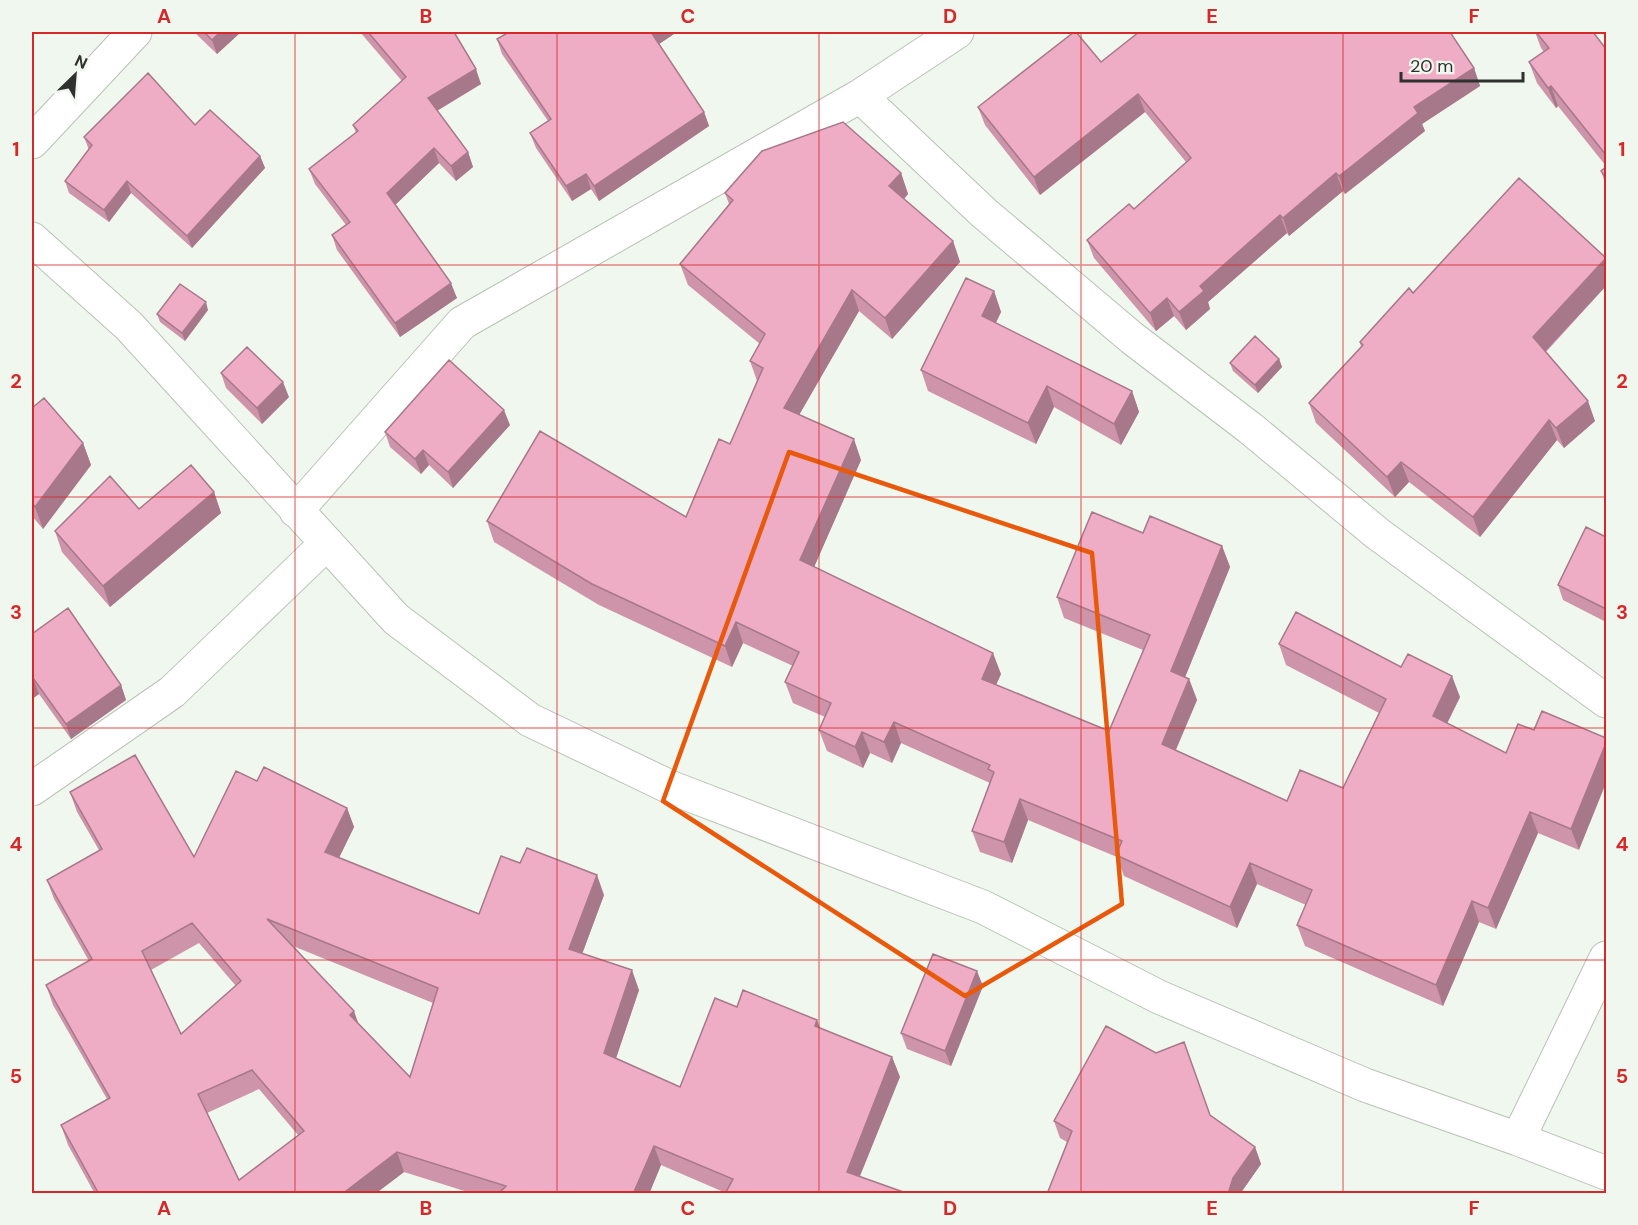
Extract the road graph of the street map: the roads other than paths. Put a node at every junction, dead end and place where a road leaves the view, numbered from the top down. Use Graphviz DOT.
graph roads {
  1 [pos="135,32"];
  2 [pos="957,32"];
  3 [pos="860,96"];
  4 [pos="32,142"];
  5 [pos="32,239"];
  6 [pos="296,510"];
  7 [pos="327,543"];
  8 [pos="1606,701"];
  9 [pos="32,789"];
  10 [pos="1606,958"];
  11 [pos="1518,1139"];
  12 [pos="1606,1173"];
  1 -- 4 [label="street"];
  2 -- 3 [label="street"];
  3 -- 6 [label="street"];
  3 -- 8 [label="street"];
  5 -- 6 [label="street"];
  6 -- 7 [label="street"];
  7 -- 9 [label="street"];
  7 -- 11 [label="street"];
  10 -- 11 [label="street"];
  11 -- 12 [label="street"];
}
